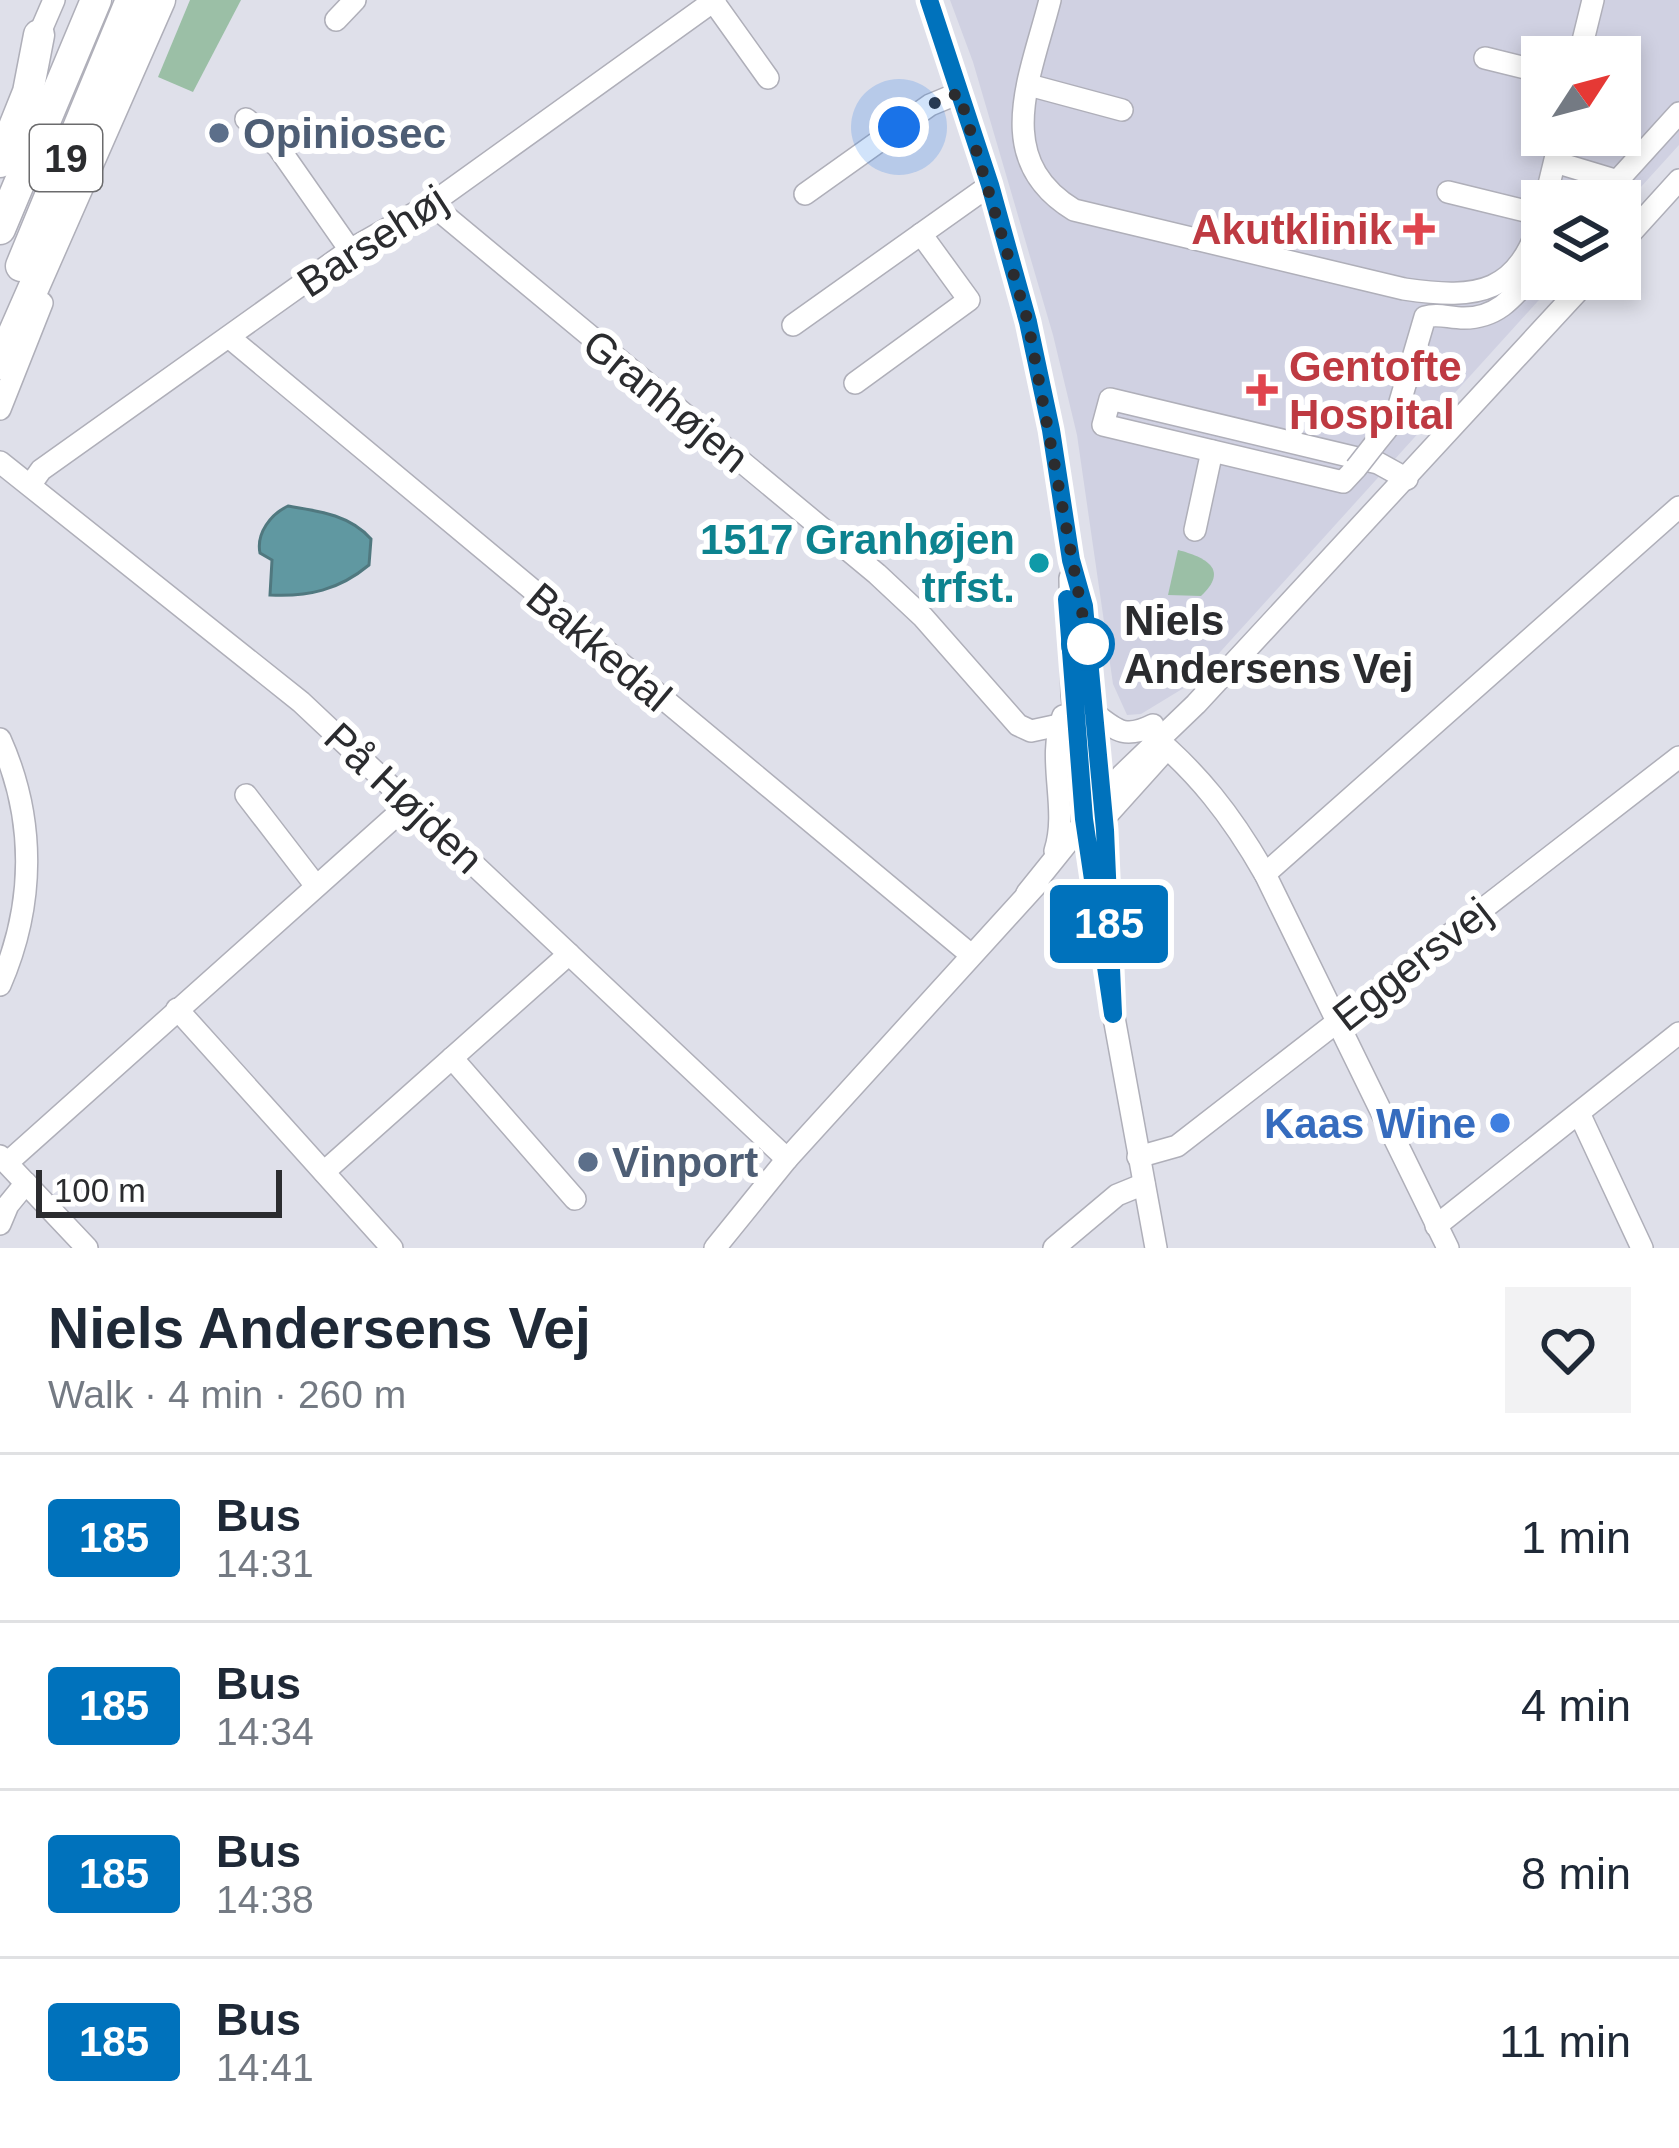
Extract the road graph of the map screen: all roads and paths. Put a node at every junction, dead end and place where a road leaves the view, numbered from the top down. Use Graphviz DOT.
graph roads {
  1 [pos="54,0"];
  2 [pos="97,0"];
  3 [pos="131,0"];
  4 [pos="160,0"];
  5 [pos="174,0"];
  6 [pos="355,0"];
  7 [pos="928,0"];
  8 [pos="1049,0"];
  9 [pos="1593,0"];
  10 [pos="714,1"];
  11 [pos="336,20"];
  12 [pos="39,35"];
  13 [pos="1584,36"];
  14 [pos="1485,58"];
  15 [pos="1521,66"];
  16 [pos="768,78"];
  17 [pos="1029,85"];
  18 [pos="959,93"];
  19 [pos="1122,110"];
  20 [pos="1679,113"];
  21 [pos="246,119"];
  22 [pos="0,128"];
  23 [pos="1025,156"];
  24 [pos="1556,156"];
  25 [pos="0,162"];
  26 [pos="1555,162"];
  27 [pos="988,179"];
  28 [pos="1550,180"];
  29 [pos="1615,180"];
  30 [pos="1619,180"];
  31 [pos="1679,180"];
  32 [pos="1448,192"];
  33 [pos="805,194"];
  34 [pos="431,204"];
  35 [pos="1521,210"];
  36 [pos="1641,222"];
  37 [pos="0,229"];
  38 [pos="921,234"];
  39 [pos="350,250"];
  40 [pos="1521,262"];
  41 [pos="1521,280"];
  42 [pos="1521,288"];
  43 [pos="1404,289"];
  44 [pos="1570,300"];
  45 [pos="0,316"];
  46 [pos="793,325"];
  47 [pos="230,338"];
  48 [pos="0,364"];
  49 [pos="855,383"];
  50 [pos="0,409"];
  51 [pos="1212,452"];
  52 [pos="0,462"];
  53 [pos="1407,479"];
  54 [pos="31,484"];
  55 [pos="1679,507"];
  56 [pos="1195,530"];
  57 [pos="1071,560"];
  58 [pos="1072,694"];
  59 [pos="1094,713"];
  60 [pos="1059,725"];
  61 [pos="0,739"];
  62 [pos="1157,739"];
  63 [pos="1679,757"];
  64 [pos="246,795"];
  65 [pos="410,803"];
  66 [pos="1094,818"];
  67 [pos="1053,859"];
  68 [pos="1265,874"];
  69 [pos="316,886"];
  70 [pos="1027,893"];
  71 [pos="569,954"];
  72 [pos="970,954"];
  73 [pos="0,985"];
  74 [pos="177,1009"];
  75 [pos="1336,1024"];
  76 [pos="1679,1033"];
  77 [pos="452,1058"];
  78 [pos="1579,1113"];
  79 [pos="1138,1157"];
  80 [pos="787,1159"];
  81 [pos="3,1160"];
  82 [pos="324,1172"];
  83 [pos="26,1183"];
  84 [pos="1144,1184"];
  85 [pos="575,1199"];
  86 [pos="0,1224"];
  87 [pos="1436,1226"];
  88 [pos="87,1248"];
  89 [pos="392,1248"];
  90 [pos="715,1248"];
  91 [pos="1054,1248"];
  92 [pos="1156,1248"];
  93 [pos="1448,1248"];
  94 [pos="1642,1248"];
  1 -- 12 [label="street"];
  2 -- 37 [label="highway, 19"];
  3 -- 45 [label="highway, 19"];
  4 -- 48 [label="highway"];
  5 -- 50 [label="street"];
  6 -- 11 [label="street"];
  7 -- 18 [label="street"];
  8 -- 17 [label="street"];
  9 -- 13 [label="street"];
  10 -- 16 [label="street"];
  10 -- 34 [label="street, Barsehøj"];
  12 -- 22 [label="street"];
  12 -- 25 [label="highway"];
  14 -- 15 [label="street"];
  17 -- 19 [label="street"];
  17 -- 23 [label="street"];
  18 -- 27 [label="street"];
  18 -- 33 [label="street"];
  20 -- 30 [label="street"];
  21 -- 39 [label="street"];
  23 -- 27 [label="street"];
  23 -- 43 [label="street"];
  24 -- 26 [label="street"];
  26 -- 28 [label="street"];
  26 -- 29 [label="street"];
  27 -- 38 [label="street"];
  27 -- 57 [label="street"];
  31 -- 36 [label="street"];
  32 -- 35 [label="street"];
  34 -- 39 [label="street, Barsehøj"];
  34 -- 60 [label="street, Granhøjen"];
  38 -- 46 [label="street"];
  38 -- 49 [label="street"];
  39 -- 47 [label="street, Barsehøj"];
  40 -- 43 [label="street"];
  41 -- 43 [label="street"];
  42 -- 51 [label="street, bridge"];
  44 -- 53 [label="street"];
  47 -- 54 [label="street, Barsehøj"];
  47 -- 72 [label="street, Bakkedal"];
  51 -- 53 [label="street"];
  51 -- 56 [label="street"];
  52 -- 54 [label="street, På Højden"];
  53 -- 62 [label="street"];
  54 -- 65 [label="street, På Højden"];
  55 -- 68 [label="street"];
  57 -- 58 [label="street"];
  57 -- 59 [label="street"];
  58 -- 60 [label="street"];
  58 -- 66 [label="street"];
  59 -- 62 [label="street"];
  59 -- 66 [label="street"];
  60 -- 67 [label="street"];
  61 -- 73 [label="street"];
  62 -- 66 [label="street"];
  62 -- 68 [label="street"];
  63 -- 75 [label="street, Eggersvej"];
  64 -- 69 [label="street"];
  65 -- 69 [label="street"];
  65 -- 71 [label="street, På Højden"];
  66 -- 67 [label="street"];
  66 -- 70 [label="street"];
  66 -- 79 [label="street"];
  67 -- 70 [label="street"];
  68 -- 75 [label="street"];
  69 -- 74 [label="street"];
  70 -- 72 [label="street"];
  71 -- 77 [label="street"];
  71 -- 80 [label="street, På Højden"];
  72 -- 80 [label="street"];
  74 -- 81 [label="street"];
  74 -- 82 [label="street"];
  75 -- 79 [label="street, Eggersvej"];
  75 -- 87 [label="street"];
  76 -- 78 [label="street"];
  77 -- 82 [label="street"];
  77 -- 85 [label="street"];
  78 -- 87 [label="street"];
  78 -- 94 [label="street"];
  79 -- 84 [label="street"];
  80 -- 90 [label="street"];
  81 -- 83 [label="street"];
  82 -- 89 [label="street"];
  83 -- 86 [label="street"];
  83 -- 88 [label="street"];
  84 -- 91 [label="street"];
  84 -- 92 [label="street"];
  87 -- 93 [label="street"];
}
